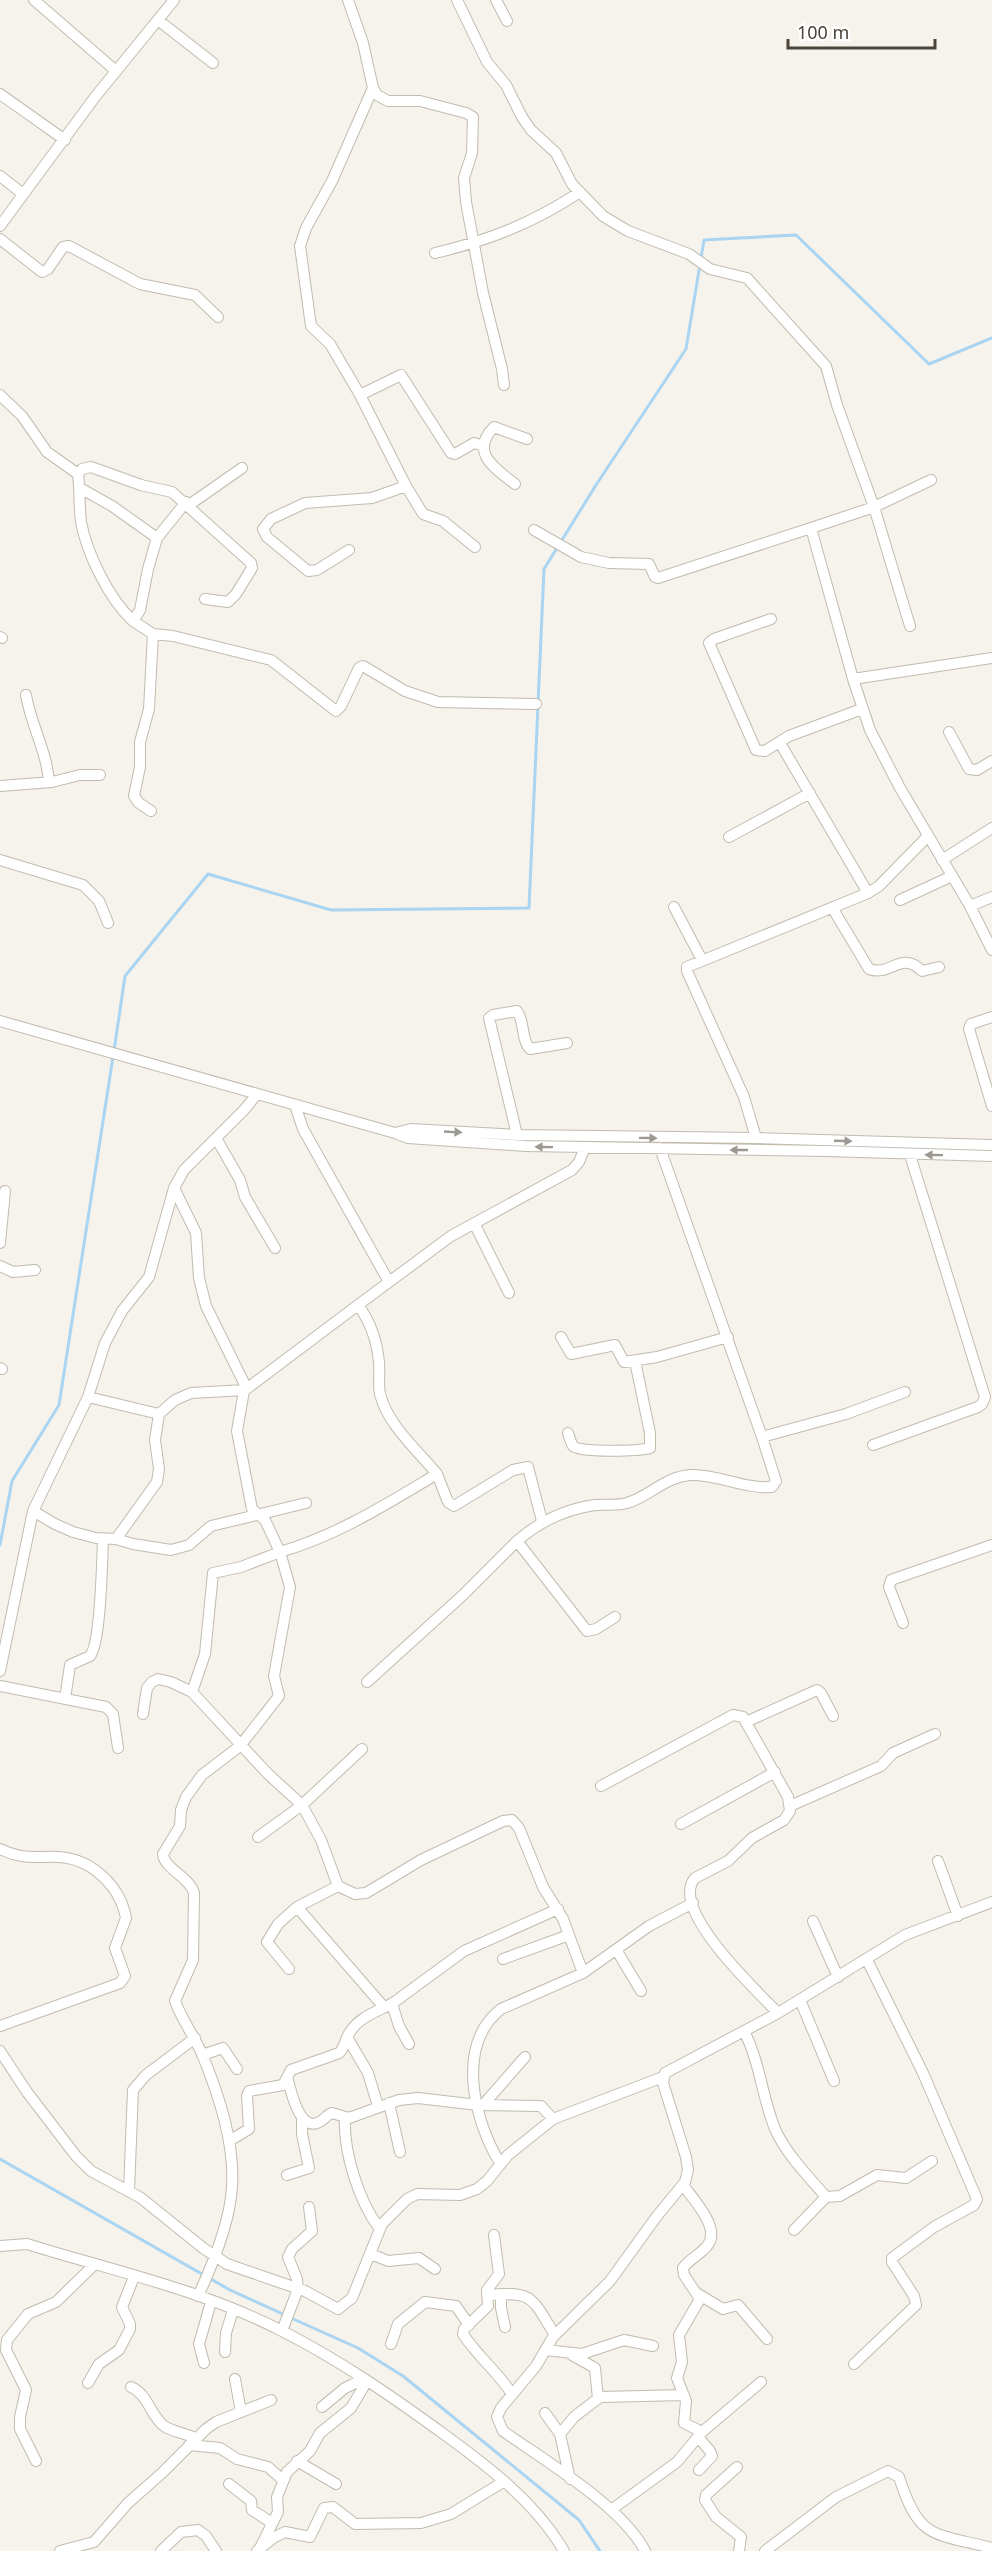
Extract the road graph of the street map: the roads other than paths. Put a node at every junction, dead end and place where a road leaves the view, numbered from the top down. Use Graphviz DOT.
graph roads {
  1 [pos="34,0"];
  2 [pos="174,0"];
  3 [pos="348,0"];
  4 [pos="458,0"];
  5 [pos="496,0"];
  6 [pos="158,20"];
  7 [pos="507,21"];
  8 [pos="213,63"];
  9 [pos="116,70"];
  10 [pos="373,88"];
  11 [pos="0,94"];
  12 [pos="64,140"];
  13 [pos="0,176"];
  14 [pos="580,192"];
  15 [pos="22,194"];
  16 [pos="0,226"];
  17 [pos="0,239"];
  18 [pos="474,244"];
  19 [pos="435,253"];
  20 [pos="218,317"];
  21 [pos="504,385"];
  22 [pos="0,395"];
  23 [pos="360,395"];
  24 [pos="527,439"];
  25 [pos="484,446"];
  26 [pos="242,468"];
  27 [pos="78,474"];
  28 [pos="931,480"];
  29 [pos="515,484"];
  30 [pos="406,486"];
  31 [pos="80,488"];
  32 [pos="187,504"];
  33 [pos="874,507"];
  34 [pos="811,528"];
  35 [pos="534,530"];
  36 [pos="157,538"];
  37 [pos="475,547"];
  38 [pos="349,550"];
  39 [pos="205,599"];
  40 [pos="771,619"];
  41 [pos="133,621"];
  42 [pos="910,626"];
  43 [pos="153,634"];
  44 [pos="992,658"];
  45 [pos="853,679"];
  46 [pos="26,695"];
  47 [pos="536,704"];
  48 [pos="862,709"];
  49 [pos="949,732"];
  50 [pos="780,743"];
  51 [pos="992,761"];
  52 [pos="100,775"];
  53 [pos="50,782"];
  54 [pos="0,786"];
  55 [pos="810,793"];
  56 [pos="151,811"];
  57 [pos="992,828"];
  58 [pos="928,836"];
  59 [pos="729,837"];
  60 [pos="0,860"];
  61 [pos="942,860"];
  62 [pos="952,876"];
  63 [pos="868,893"];
  64 [pos="992,897"];
  65 [pos="900,900"];
  66 [pos="970,906"];
  67 [pos="674,907"];
  68 [pos="833,909"];
  69 [pos="108,923"];
  70 [pos="992,950"];
  71 [pos="702,960"];
  72 [pos="939,968"];
  73 [pos="992,1017"];
  74 [pos="0,1021"];
  75 [pos="567,1044"];
  76 [pos="257,1094"];
  77 [pos="295,1105"];
  78 [pos="992,1106"];
  79 [pos="395,1133"];
  80 [pos="517,1135"];
  81 [pos="216,1138"];
  82 [pos="756,1138"];
  83 [pos="992,1145"];
  84 [pos="660,1148"];
  85 [pos="909,1155"];
  86 [pos="581,1156"];
  87 [pos="992,1156"];
  88 [pos="174,1188"];
  89 [pos="5,1191"];
  90 [pos="474,1223"];
  91 [pos="0,1243"];
  92 [pos="275,1248"];
  93 [pos="0,1266"];
  94 [pos="35,1270"];
  95 [pos="389,1282"];
  96 [pos="509,1293"];
  97 [pos="358,1305"];
  98 [pos="561,1337"];
  99 [pos="728,1337"];
  100 [pos="635,1361"];
  101 [pos="245,1390"];
  102 [pos="905,1392"];
  103 [pos="88,1397"];
  104 [pos="159,1414"];
  105 [pos="568,1433"];
  106 [pos="762,1437"];
  107 [pos="873,1445"];
  108 [pos="437,1474"];
  109 [pos="306,1503"];
  110 [pos="33,1511"];
  111 [pos="255,1515"];
  112 [pos="543,1521"];
  113 [pos="103,1539"];
  114 [pos="116,1539"];
  115 [pos="517,1541"];
  116 [pos="992,1545"];
  117 [pos="280,1552"];
  118 [pos="615,1617"];
  119 [pos="903,1623"];
  120 [pos="0,1671"];
  121 [pos="367,1682"];
  122 [pos="0,1686"];
  123 [pos="192,1692"];
  124 [pos="65,1699"];
  125 [pos="143,1714"];
  126 [pos="833,1716"];
  127 [pos="746,1722"];
  128 [pos="935,1734"];
  129 [pos="240,1746"];
  130 [pos="118,1748"];
  131 [pos="362,1749"];
  132 [pos="775,1772"];
  133 [pos="601,1786"];
  134 [pos="302,1805"];
  135 [pos="790,1806"];
  136 [pos="681,1824"];
  137 [pos="258,1837"];
  138 [pos="0,1849"];
  139 [pos="938,1862"];
  140 [pos="338,1886"];
  141 [pos="992,1902"];
  142 [pos="693,1903"];
  143 [pos="297,1907"];
  144 [pos="558,1909"];
  145 [pos="958,1916"];
  146 [pos="813,1921"];
  147 [pos="569,1935"];
  148 [pos="617,1951"];
  149 [pos="502,1959"];
  150 [pos="867,1960"];
  151 [pos="289,1969"];
  152 [pos="583,1973"];
  153 [pos="838,1977"];
  154 [pos="641,1990"];
  155 [pos="800,2000"];
  156 [pos="387,2005"];
  157 [pos="778,2013"];
  158 [pos="0,2026"];
  159 [pos="744,2031"];
  160 [pos="347,2037"];
  161 [pos="195,2038"];
  162 [pos="408,2044"];
  163 [pos="0,2051"];
  164 [pos="202,2055"];
  165 [pos="525,2057"];
  166 [pos="237,2069"];
  167 [pos="287,2077"];
  168 [pos="663,2077"];
  169 [pos="834,2081"];
  170 [pos="384,2105"];
  171 [pos="481,2105"];
  172 [pos="345,2117"];
  173 [pos="553,2119"];
  174 [pos="302,2120"];
  175 [pos="229,2141"];
  176 [pos="400,2152"];
  177 [pos="932,2161"];
  178 [pos="501,2163"];
  179 [pos="287,2175"];
  180 [pos="683,2185"];
  181 [pos="129,2191"];
  182 [pos="826,2197"];
  183 [pos="309,2206"];
  184 [pos="379,2228"];
  185 [pos="795,2230"];
  186 [pos="494,2235"];
  187 [pos="0,2246"];
  188 [pos="371,2254"];
  189 [pos="213,2260"];
  190 [pos="94,2265"];
  191 [pos="435,2269"];
  192 [pos="134,2277"];
  193 [pos="199,2294"];
  194 [pos="297,2294"];
  195 [pos="501,2294"];
  196 [pos="698,2294"];
  197 [pos="487,2295"];
  198 [pos="211,2302"];
  199 [pos="233,2310"];
  200 [pos="469,2325"];
  201 [pos="284,2326"];
  202 [pos="505,2327"];
  203 [pos="555,2335"];
  204 [pos="767,2339"];
  205 [pos="392,2344"];
  206 [pos="653,2346"];
  207 [pos="545,2350"];
  208 [pos="225,2352"];
  209 [pos="570,2354"];
  210 [pos="204,2363"];
  211 [pos="854,2364"];
  212 [pos="235,2379"];
  213 [pos="365,2380"];
  214 [pos="761,2382"];
  215 [pos="88,2383"];
  216 [pos="131,2387"];
  217 [pos="512,2394"];
  218 [pos="684,2395"];
  219 [pos="598,2398"];
  220 [pos="271,2400"];
  221 [pos="322,2407"];
  222 [pos="242,2412"];
  223 [pos="545,2413"];
  224 [pos="560,2434"];
  225 [pos="700,2434"];
  226 [pos="192,2442"];
  227 [pos="36,2461"];
  228 [pos="297,2461"];
  229 [pos="737,2467"];
  230 [pos="699,2470"];
  231 [pos="570,2479"];
  232 [pos="283,2481"];
  233 [pos="503,2482"];
  234 [pos="229,2484"];
  235 [pos="336,2484"];
  236 [pos="611,2510"];
  237 [pos="272,2523"];
  238 [pos="992,2548"];
  239 [pos="259,2550"];
  240 [pos="60,2551"];
  241 [pos="161,2551"];
  242 [pos="216,2551"];
  243 [pos="564,2551"];
  244 [pos="645,2551"];
  245 [pos="739,2551"];
  246 [pos="765,2551"];
  1 -- 9 [label="street"];
  2 -- 6 [label="street"];
  3 -- 10 [label="street"];
  4 -- 14 [label="street"];
  5 -- 7 [label="street"];
  6 -- 8 [label="street"];
  6 -- 9 [label="street"];
  9 -- 12 [label="street"];
  10 -- 18 [label="street"];
  10 -- 23 [label="street"];
  11 -- 12 [label="street"];
  12 -- 15 [label="street"];
  13 -- 15 [label="street"];
  14 -- 18 [label="street"];
  14 -- 33 [label="street"];
  15 -- 16 [label="street"];
  17 -- 20 [label="street"];
  18 -- 19 [label="street"];
  18 -- 21 [label="street"];
  22 -- 27 [label="street"];
  23 -- 25 [label="street"];
  23 -- 30 [label="street"];
  24 -- 25 [label="street"];
  25 -- 29 [label="street"];
  26 -- 32 [label="street"];
  27 -- 31 [label="street"];
  27 -- 32 [label="street"];
  28 -- 33 [label="street"];
  30 -- 37 [label="street"];
  30 -- 38 [label="street"];
  31 -- 36 [label="street"];
  31 -- 41 [label="street"];
  32 -- 36 [label="street"];
  32 -- 39 [label="street"];
  33 -- 34 [label="street"];
  33 -- 42 [label="street"];
  34 -- 35 [label="street"];
  34 -- 45 [label="street"];
  36 -- 41 [label="street"];
  40 -- 50 [label="street"];
  41 -- 43 [label="street"];
  43 -- 47 [label="street"];
  43 -- 56 [label="street"];
  44 -- 45 [label="street"];
  45 -- 48 [label="street"];
  46 -- 53 [label="street"];
  48 -- 50 [label="street"];
  48 -- 58 [label="street"];
  49 -- 51 [label="street"];
  50 -- 55 [label="street"];
  52 -- 53 [label="street"];
  53 -- 54 [label="street"];
  55 -- 59 [label="street"];
  55 -- 63 [label="street"];
  57 -- 61 [label="street"];
  58 -- 61 [label="street"];
  58 -- 63 [label="street"];
  60 -- 69 [label="street"];
  61 -- 62 [label="street"];
  62 -- 65 [label="street"];
  62 -- 66 [label="street"];
  63 -- 68 [label="street"];
  64 -- 66 [label="street"];
  66 -- 70 [label="street"];
  67 -- 71 [label="street"];
  68 -- 71 [label="street"];
  68 -- 72 [label="street"];
  71 -- 82 [label="street"];
  73 -- 78 [label="street"];
  74 -- 76 [label="street"];
  75 -- 80 [label="street"];
  76 -- 77 [label="street"];
  76 -- 81 [label="street"];
  77 -- 79 [label="street"];
  77 -- 95 [label="street"];
  79 -- 80 [label="street, one-way"];
  86 -- 79 [label="street, one-way"];
  80 -- 82 [label="street, one-way"];
  81 -- 88 [label="street"];
  81 -- 92 [label="street"];
  82 -- 83 [label="street, one-way"];
  85 -- 84 [label="street, one-way"];
  84 -- 86 [label="street"];
  84 -- 99 [label="street"];
  87 -- 85 [label="street, one-way"];
  85 -- 107 [label="street"];
  86 -- 90 [label="street"];
  88 -- 101 [label="street"];
  88 -- 103 [label="street"];
  89 -- 91 [label="street"];
  90 -- 95 [label="street"];
  90 -- 96 [label="street"];
  93 -- 94 [label="street"];
  95 -- 97 [label="street"];
  97 -- 101 [label="street"];
  97 -- 108 [label="street"];
  98 -- 100 [label="street"];
  99 -- 100 [label="street"];
  99 -- 106 [label="street"];
  100 -- 105 [label="street"];
  101 -- 104 [label="street"];
  101 -- 111 [label="street"];
  102 -- 106 [label="street"];
  103 -- 104 [label="street"];
  103 -- 110 [label="street"];
  104 -- 114 [label="street"];
  106 -- 112 [label="street"];
  108 -- 112 [label="street"];
  108 -- 117 [label="street"];
  109 -- 111 [label="street"];
  110 -- 113 [label="street"];
  110 -- 120 [label="street"];
  111 -- 114 [label="street"];
  111 -- 117 [label="street"];
  112 -- 115 [label="street"];
  113 -- 114 [label="street"];
  113 -- 124 [label="street"];
  115 -- 118 [label="street"];
  115 -- 121 [label="street"];
  116 -- 119 [label="street"];
  117 -- 123 [label="street"];
  117 -- 129 [label="street"];
  122 -- 124 [label="street"];
  123 -- 125 [label="street"];
  123 -- 129 [label="street"];
  124 -- 130 [label="street"];
  126 -- 127 [label="street"];
  127 -- 132 [label="street"];
  127 -- 133 [label="street"];
  128 -- 135 [label="street"];
  129 -- 134 [label="street"];
  129 -- 161 [label="street"];
  131 -- 134 [label="street"];
  132 -- 135 [label="street"];
  132 -- 136 [label="street"];
  134 -- 137 [label="street"];
  134 -- 140 [label="street"];
  135 -- 142 [label="street"];
  138 -- 158 [label="street"];
  139 -- 145 [label="street"];
  140 -- 143 [label="street"];
  140 -- 144 [label="street"];
  141 -- 145 [label="street"];
  142 -- 148 [label="street"];
  142 -- 157 [label="street"];
  143 -- 151 [label="street"];
  143 -- 156 [label="street"];
  144 -- 147 [label="street"];
  144 -- 156 [label="street"];
  145 -- 150 [label="street"];
  146 -- 153 [label="street"];
  147 -- 149 [label="street"];
  147 -- 152 [label="street"];
  148 -- 152 [label="street"];
  148 -- 154 [label="street"];
  150 -- 153 [label="street"];
  150 -- 211 [label="street"];
  152 -- 171 [label="street"];
  153 -- 155 [label="street"];
  155 -- 157 [label="street"];
  155 -- 169 [label="street"];
  156 -- 160 [label="street"];
  156 -- 162 [label="street"];
  157 -- 159 [label="street"];
  159 -- 168 [label="street"];
  159 -- 182 [label="street"];
  160 -- 167 [label="street"];
  160 -- 170 [label="street"];
  161 -- 164 [label="street"];
  161 -- 181 [label="street"];
  163 -- 181 [label="street"];
  164 -- 166 [label="street"];
  164 -- 175 [label="street"];
  165 -- 171 [label="street"];
  167 -- 174 [label="street"];
  167 -- 175 [label="street"];
  168 -- 173 [label="street"];
  168 -- 180 [label="street"];
  170 -- 171 [label="street"];
  170 -- 172 [label="street"];
  170 -- 176 [label="street"];
  171 -- 173 [label="street"];
  171 -- 178 [label="street"];
  172 -- 174 [label="street"];
  172 -- 184 [label="street"];
  173 -- 178 [label="street"];
  174 -- 179 [label="street"];
  175 -- 189 [label="street"];
  177 -- 182 [label="street"];
  178 -- 184 [label="street"];
  180 -- 196 [label="street"];
  180 -- 203 [label="street"];
  181 -- 189 [label="street"];
  182 -- 185 [label="street"];
  183 -- 194 [label="street"];
  184 -- 188 [label="street"];
  186 -- 197 [label="street"];
  187 -- 190 [label="street"];
  188 -- 191 [label="street"];
  188 -- 194 [label="street"];
  189 -- 193 [label="street"];
  189 -- 194 [label="street"];
  190 -- 192 [label="street"];
  190 -- 227 [label="street"];
  192 -- 193 [label="street"];
  192 -- 215 [label="street"];
  193 -- 198 [label="street"];
  194 -- 201 [label="street"];
  195 -- 197 [label="street"];
  195 -- 202 [label="street"];
  195 -- 203 [label="street"];
  196 -- 204 [label="street"];
  196 -- 218 [label="street"];
  197 -- 200 [label="street"];
  198 -- 199 [label="street"];
  198 -- 210 [label="street"];
  199 -- 201 [label="street"];
  199 -- 208 [label="street"];
  200 -- 205 [label="street"];
  200 -- 217 [label="street"];
  201 -- 213 [label="street"];
  203 -- 207 [label="street"];
  206 -- 209 [label="street"];
  207 -- 209 [label="street"];
  207 -- 217 [label="street"];
  209 -- 219 [label="street"];
  212 -- 222 [label="street"];
  213 -- 221 [label="street"];
  213 -- 228 [label="street"];
  213 -- 233 [label="street"];
  214 -- 225 [label="street"];
  216 -- 226 [label="street"];
  217 -- 231 [label="street"];
  218 -- 219 [label="street"];
  218 -- 225 [label="street"];
  219 -- 224 [label="street"];
  220 -- 222 [label="street"];
  222 -- 226 [label="street"];
  223 -- 224 [label="street"];
  224 -- 231 [label="street"];
  225 -- 230 [label="street"];
  225 -- 236 [label="street"];
  226 -- 232 [label="street"];
  226 -- 240 [label="street"];
  228 -- 232 [label="street"];
  228 -- 235 [label="street"];
  229 -- 245 [label="street"];
  231 -- 236 [label="street"];
  232 -- 237 [label="street"];
  233 -- 239 [label="street"];
  233 -- 243 [label="street"];
  234 -- 237 [label="street"];
  236 -- 244 [label="street"];
  237 -- 239 [label="street"];
  238 -- 246 [label="street"];
  241 -- 242 [label="street"];
}
